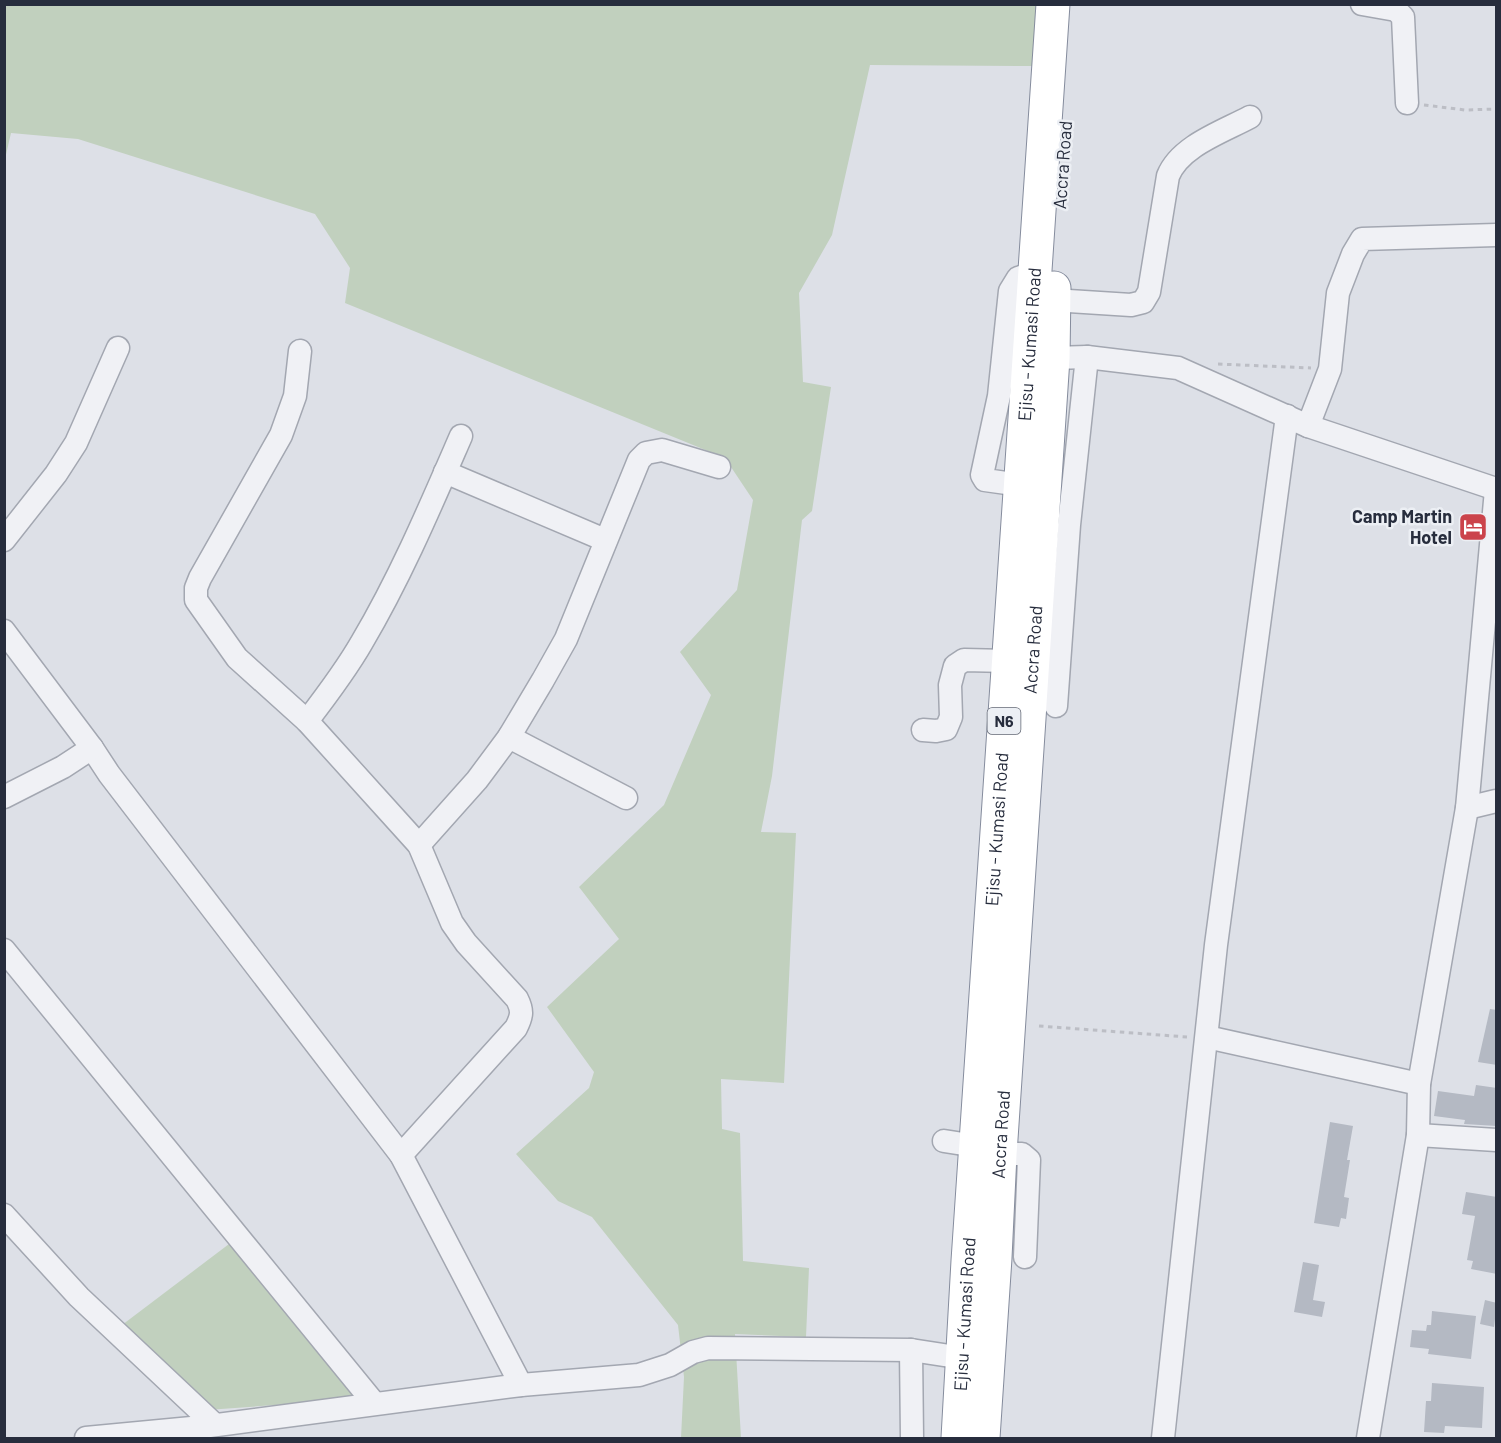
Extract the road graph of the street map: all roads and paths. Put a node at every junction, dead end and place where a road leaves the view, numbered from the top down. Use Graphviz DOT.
graph roads {
  1 [pos="1053,4"];
  2 [pos="1074,4"];
  3 [pos="1362,4"];
  4 [pos="1407,103"];
  5 [pos="1497,109"];
  6 [pos="1250,117"];
  7 [pos="1497,235"];
  8 [pos="1053,300"];
  9 [pos="118,348"];
  10 [pos="300,351"];
  11 [pos="1087,357"];
  12 [pos="1053,358"];
  13 [pos="1217,364"];
  14 [pos="1330,369"];
  15 [pos="1287,416"];
  16 [pos="1308,426"];
  17 [pos="461,435"];
  18 [pos="719,467"];
  19 [pos="445,472"];
  20 [pos="1497,490"];
  21 [pos="4,540"];
  22 [pos="605,540"];
  23 [pos="4,631"];
  24 [pos="1008,661"];
  25 [pos="1056,706"];
  26 [pos="307,721"];
  27 [pos="923,730"];
  28 [pos="509,737"];
  29 [pos="92,748"];
  30 [pos="63,766"];
  31 [pos="109,774"];
  32 [pos="4,797"];
  33 [pos="626,798"];
  34 [pos="1497,801"];
  35 [pos="1467,808"];
  36 [pos="419,845"];
  37 [pos="4,950"];
  38 [pos="1039,1026"];
  39 [pos="1207,1036"];
  40 [pos="1419,1084"];
  41 [pos="1418,1135"];
  42 [pos="1497,1140"];
  43 [pos="944,1141"];
  44 [pos="988,1150"];
  45 [pos="401,1155"];
  46 [pos="4,1215"];
  47 [pos="1025,1257"];
  48 [pos="911,1350"];
  49 [pos="963,1358"];
  50 [pos="520,1385"];
  51 [pos="374,1403"];
  52 [pos="206,1430"];
  53 [pos="86,1438"];
  54 [pos="913,1438"];
  55 [pos="958,1438"];
  56 [pos="983,1438"];
  57 [pos="1162,1438"];
  58 [pos="1368,1438"];
  1 -- 24 [label="highway, Ejisu - Kumasi Road / N6"];
  2 -- 8 [label="highway, Accra Road / N6"];
  3 -- 4 [label="street"];
  4 -- 5 [label="path"];
  6 -- 8 [label="street"];
  7 -- 14 [label="street"];
  8 -- 12 [label="highway, Accra Road / N6"];
  9 -- 21 [label="street"];
  10 -- 26 [label="street"];
  11 -- 12 [label="street"];
  11 -- 15 [label="street"];
  11 -- 25 [label="street"];
  12 -- 44 [label="highway, Accra Road / N6"];
  13 -- 14 [label="path"];
  14 -- 16 [label="street"];
  15 -- 16 [label="street"];
  15 -- 39 [label="street"];
  16 -- 20 [label="street"];
  17 -- 19 [label="street"];
  18 -- 22 [label="street"];
  19 -- 22 [label="street"];
  19 -- 26 [label="street"];
  20 -- 35 [label="street"];
  22 -- 28 [label="street"];
  23 -- 29 [label="street"];
  24 -- 27 [label="street"];
  24 -- 44 [label="highway, Ejisu - Kumasi Road / N6"];
  26 -- 36 [label="street"];
  28 -- 33 [label="street"];
  28 -- 36 [label="street"];
  29 -- 30 [label="street"];
  29 -- 31 [label="street"];
  30 -- 31 [label="street"];
  30 -- 32 [label="street"];
  31 -- 45 [label="street"];
  34 -- 35 [label="street"];
  35 -- 40 [label="street"];
  36 -- 45 [label="street"];
  37 -- 51 [label="street"];
  38 -- 39 [label="path"];
  39 -- 40 [label="street"];
  39 -- 57 [label="street"];
  40 -- 41 [label="street"];
  41 -- 42 [label="street"];
  41 -- 58 [label="street"];
  43 -- 44 [label="street"];
  44 -- 47 [label="street"];
  44 -- 49 [label="highway, Ejisu - Kumasi Road / N6"];
  44 -- 56 [label="highway, Accra Road / N6"];
  45 -- 50 [label="street"];
  46 -- 52 [label="street"];
  48 -- 49 [label="street"];
  48 -- 50 [label="street"];
  48 -- 54 [label="street"];
  49 -- 55 [label="highway, Ejisu - Kumasi Road / N6"];
  50 -- 51 [label="street"];
  51 -- 52 [label="street"];
  52 -- 53 [label="street"];
}
